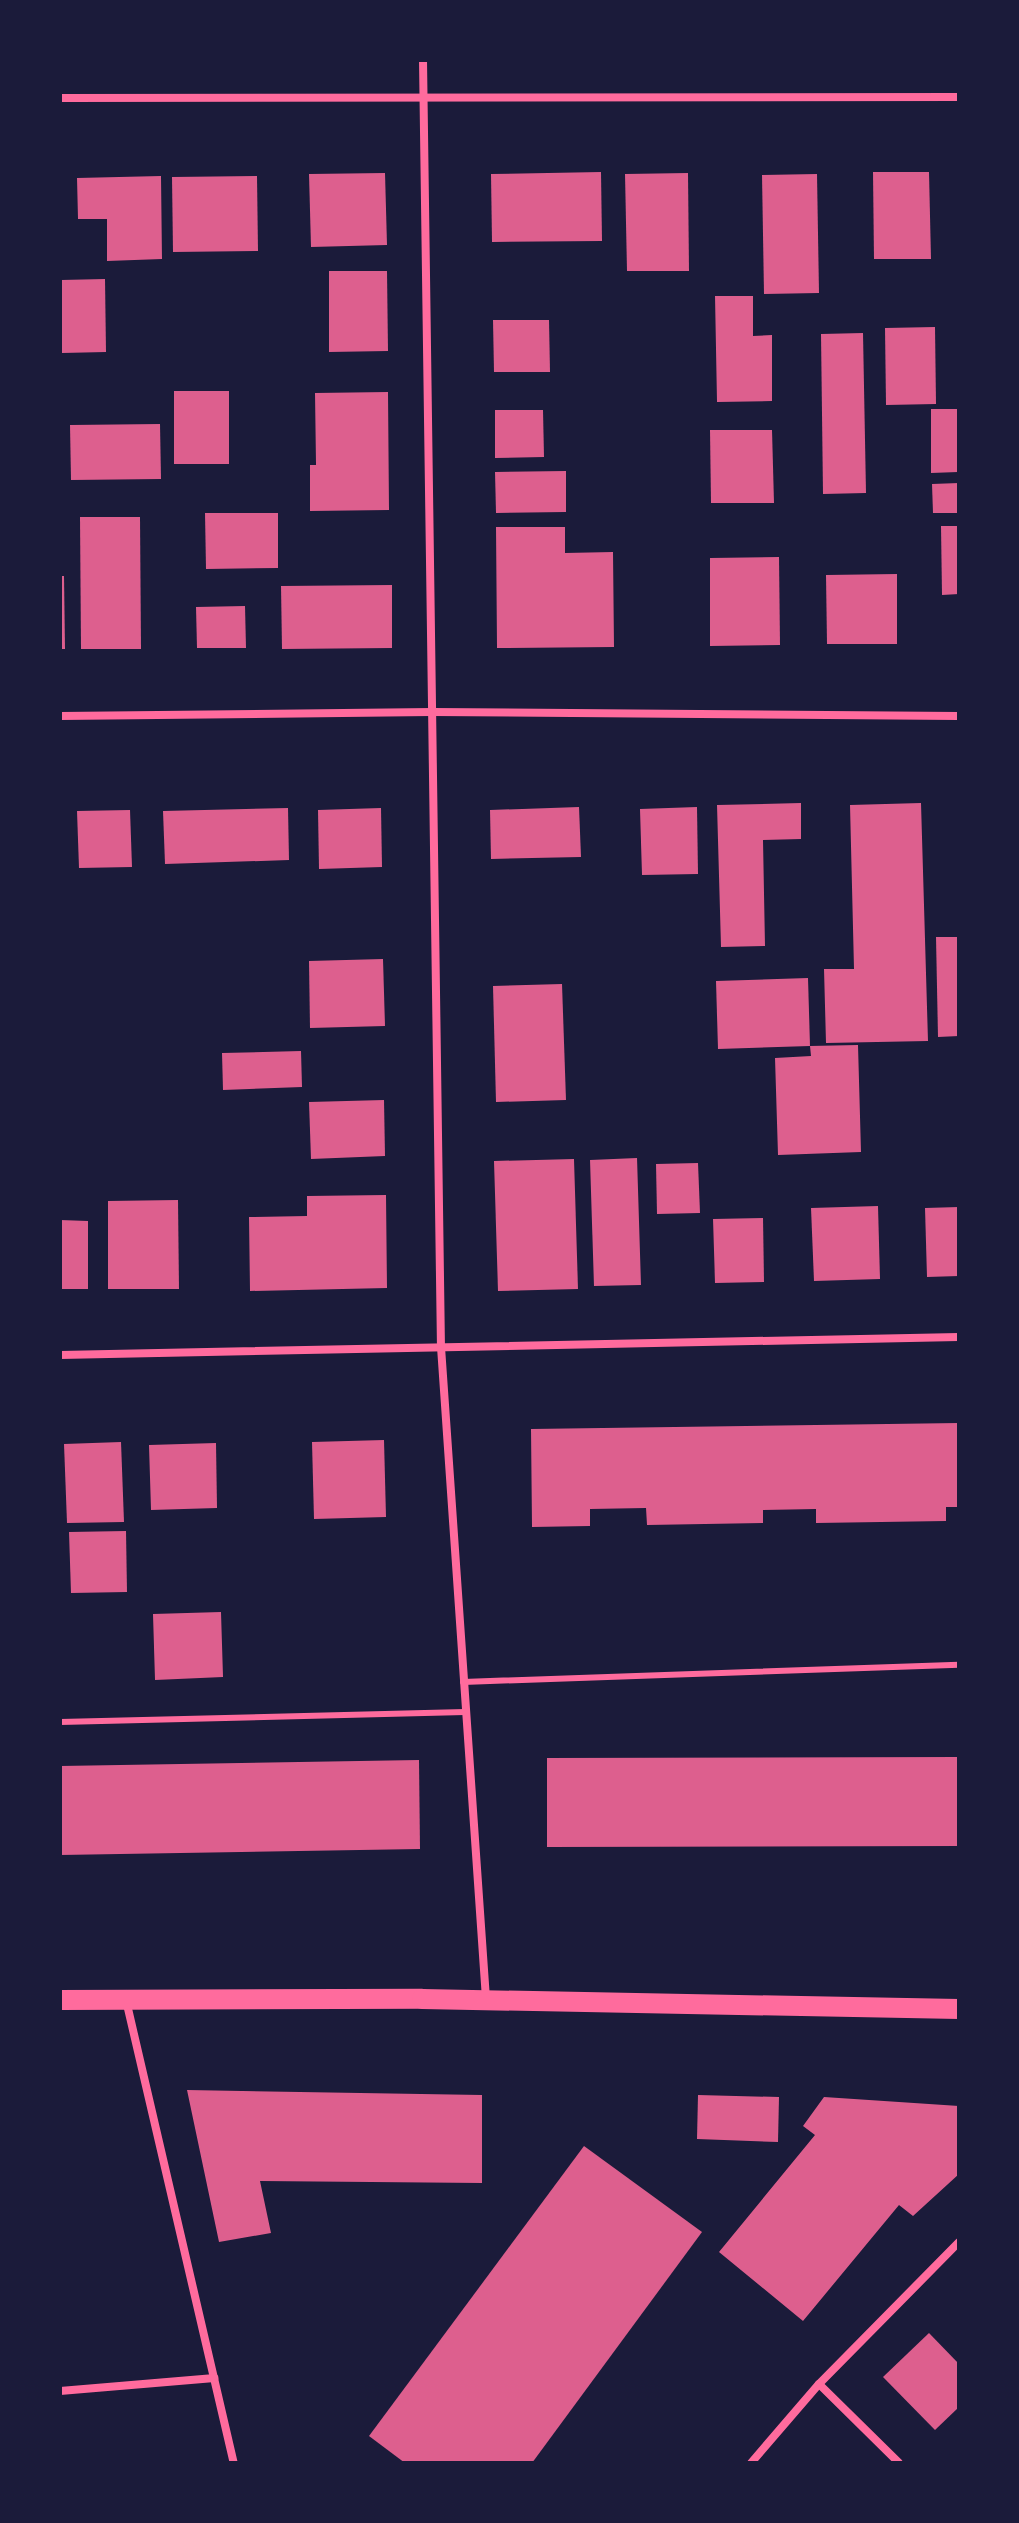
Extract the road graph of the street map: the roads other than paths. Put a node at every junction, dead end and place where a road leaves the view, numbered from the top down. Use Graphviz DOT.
graph roads {
  1 [pos="423,60"];
  2 [pos="423,97"];
  3 [pos="959,97"];
  4 [pos="60,98"];
  5 [pos="432,712"];
  6 [pos="60,716"];
  7 [pos="959,716"];
  8 [pos="959,1337"];
  9 [pos="441,1347"];
  10 [pos="60,1355"];
  11 [pos="959,1665"];
  12 [pos="463,1682"];
  13 [pos="465,1712"];
  14 [pos="60,1722"];
  15 [pos="60,2000"];
  16 [pos="126,2000"];
  17 [pos="486,2000"];
  18 [pos="959,2009"];
  19 [pos="959,2242"];
  20 [pos="214,2378"];
  21 [pos="819,2384"];
  22 [pos="60,2391"];
  23 [pos="234,2463"];
  24 [pos="751,2463"];
  25 [pos="899,2463"];
  1 -- 2 [label="street"];
  2 -- 3 [label="street"];
  2 -- 4 [label="street"];
  2 -- 5 [label="street"];
  5 -- 6 [label="street"];
  5 -- 7 [label="street"];
  5 -- 9 [label="street"];
  8 -- 9 [label="street"];
  9 -- 10 [label="street"];
  9 -- 12 [label="street"];
  11 -- 12 [label="lane"];
  12 -- 13 [label="street"];
  13 -- 14 [label="lane"];
  13 -- 17 [label="street"];
  15 -- 16 [label="main road"];
  16 -- 17 [label="main road"];
  16 -- 20 [label="street"];
  17 -- 18 [label="main road"];
  19 -- 21 [label="street"];
  20 -- 22 [label="street"];
  20 -- 23 [label="street"];
  21 -- 24 [label="street"];
  21 -- 25 [label="street"];
}
